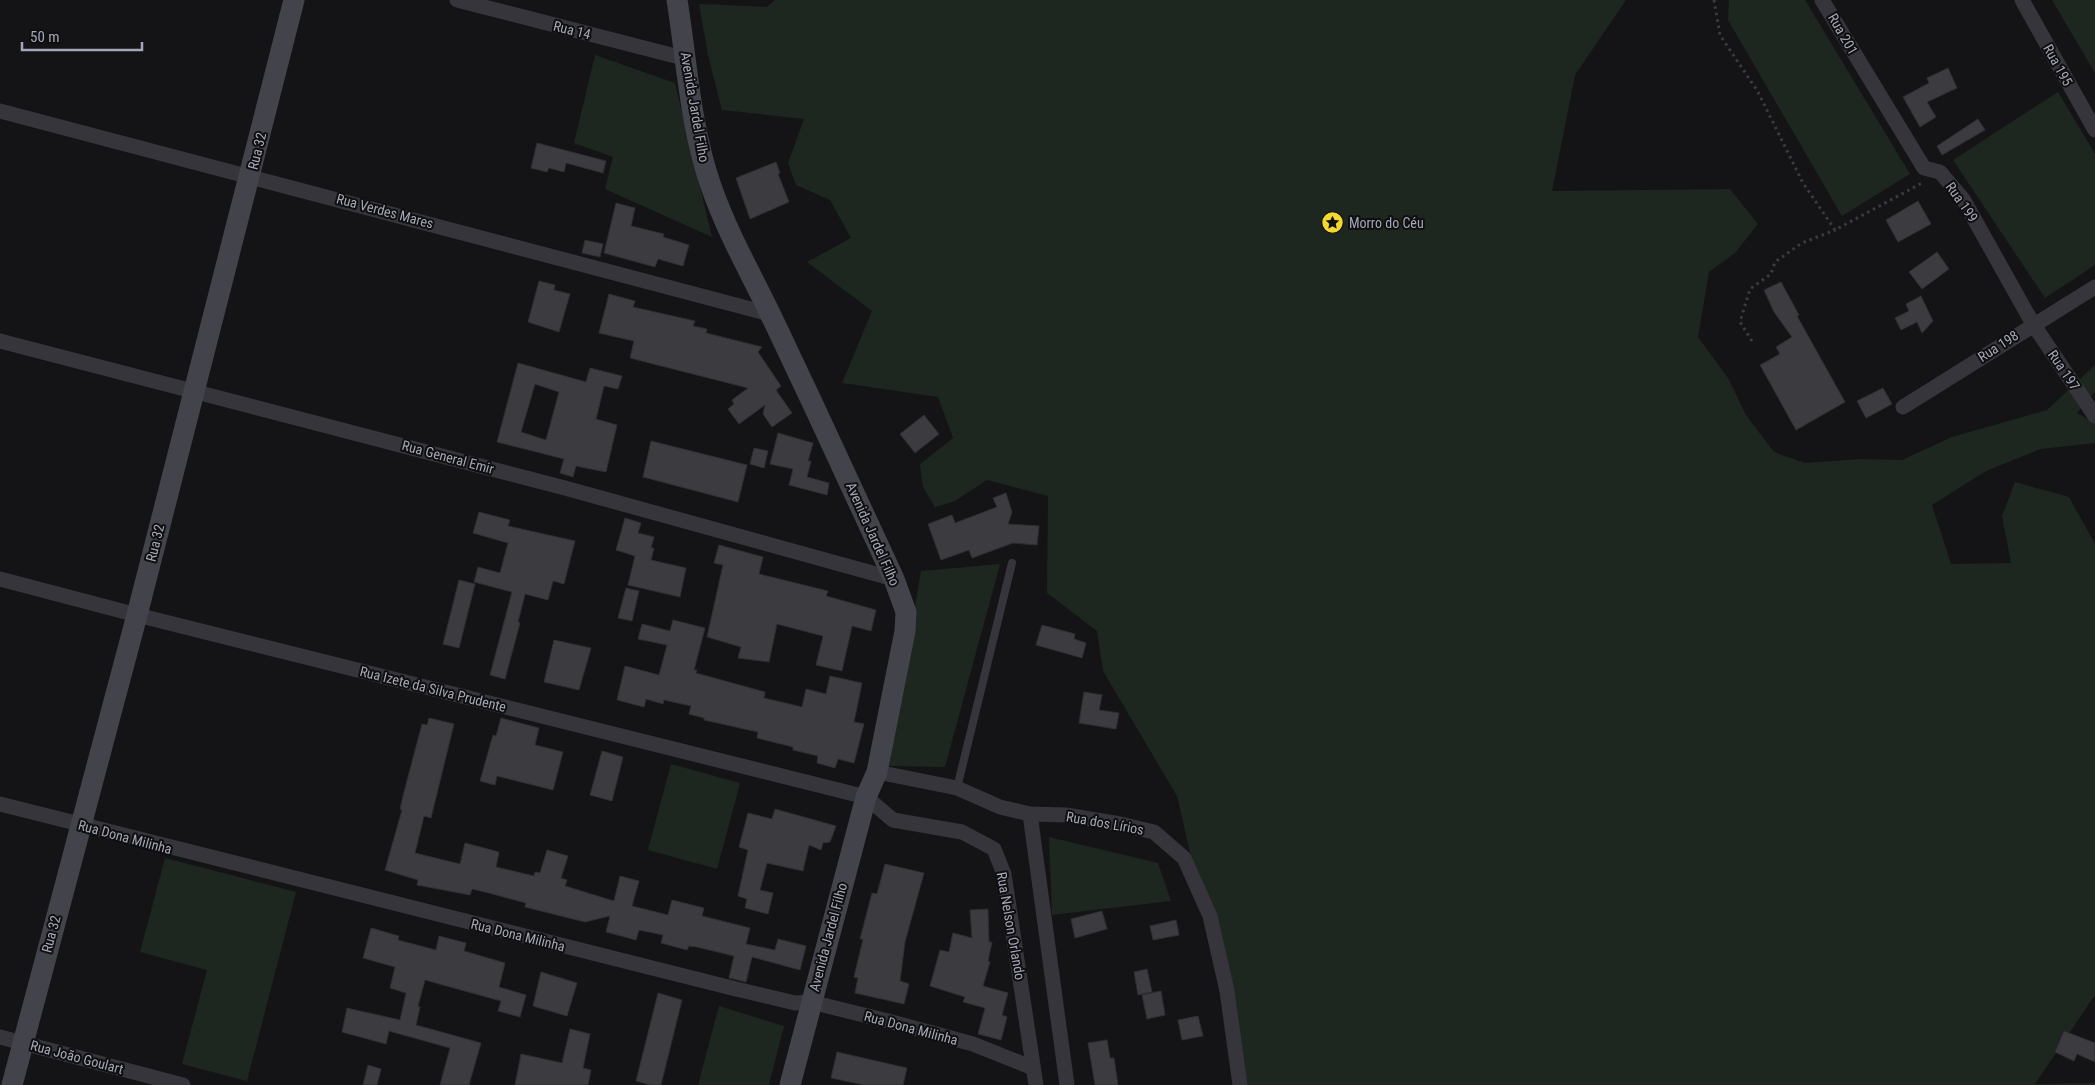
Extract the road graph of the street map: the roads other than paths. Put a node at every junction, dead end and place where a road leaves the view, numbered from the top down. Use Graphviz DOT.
graph roads {
  1 [pos="294,0"];
  2 [pos="457,0"];
  3 [pos="677,0"];
  4 [pos="1822,0"];
  5 [pos="2022,0"];
  6 [pos="686,59"];
  7 [pos="1863,69"];
  8 [pos="0,111"];
  9 [pos="2095,130"];
  10 [pos="251,175"];
  11 [pos="2095,287"];
  12 [pos="770,314"];
  13 [pos="2033,324"];
  14 [pos="0,341"];
  15 [pos="194,391"];
  16 [pos="1903,407"];
  17 [pos="2095,416"];
  18 [pos="1012,563"];
  19 [pos="0,578"];
  20 [pos="894,579"];
  21 [pos="137,615"];
  22 [pos="877,772"];
  23 [pos="957,788"];
  24 [pos="866,797"];
  25 [pos="0,804"];
  26 [pos="1030,814"];
  27 [pos="81,825"];
  28 [pos="811,1002"];
  29 [pos="0,1037"];
  30 [pos="22,1043"];
  31 [pos="1033,1068"];
  32 [pos="12,1085"];
  33 [pos="183,1085"];
  34 [pos="790,1085"];
  35 [pos="1036,1085"];
  36 [pos="1067,1085"];
  37 [pos="1240,1085"];
  1 -- 10 [label="main road, Rua 32"];
  2 -- 6 [label="street, Rua 14"];
  3 -- 6 [label="main road, Avenida Jardel Filho"];
  4 -- 7 [label="street, Rua 201"];
  5 -- 9 [label="street, Rua 195"];
  6 -- 12 [label="main road, Avenida Jardel Filho"];
  7 -- 13 [label="street, Rua 199"];
  8 -- 10 [label="street, Rua Verdes Mares"];
  10 -- 12 [label="street, Rua Verdes Mares"];
  10 -- 15 [label="main road, Rua 32"];
  11 -- 13 [label="street, Rua 198"];
  12 -- 20 [label="main road, Avenida Jardel Filho"];
  13 -- 16 [label="street, Rua 198"];
  13 -- 17 [label="street, Rua 197"];
  14 -- 15 [label="street, Rua General Emir"];
  15 -- 20 [label="street, Rua General Emir"];
  15 -- 21 [label="main road, Rua 32"];
  18 -- 23 [label="lane"];
  19 -- 21 [label="street, Rua Izete da Silva Prudente"];
  20 -- 22 [label="main road, Avenida Jardel Filho"];
  21 -- 24 [label="street, Rua Izete da Silva Prudente"];
  21 -- 27 [label="main road, Rua 32"];
  22 -- 23 [label="street, Rua dos Lírios"];
  22 -- 24 [label="main road, Avenida Jardel Filho"];
  23 -- 26 [label="street, Rua dos Lírios"];
  24 -- 28 [label="main road, Avenida Jardel Filho"];
  24 -- 31 [label="street, Rua Nelson Orlando"];
  25 -- 27 [label="street, Rua Dona Milinha"];
  26 -- 36 [label="street"];
  26 -- 37 [label="street, Rua dos Lírios"];
  27 -- 28 [label="street, Rua Dona Milinha"];
  27 -- 30 [label="main road, Rua 32"];
  28 -- 31 [label="street, Rua Dona Milinha"];
  28 -- 34 [label="main road, Avenida Jardel Filho"];
  29 -- 30 [label="street, Rua João Goulart"];
  30 -- 32 [label="main road, Rua 32"];
  30 -- 33 [label="street, Rua João Goulart"];
  31 -- 35 [label="street, Rua Nelson Orlando"];
}
